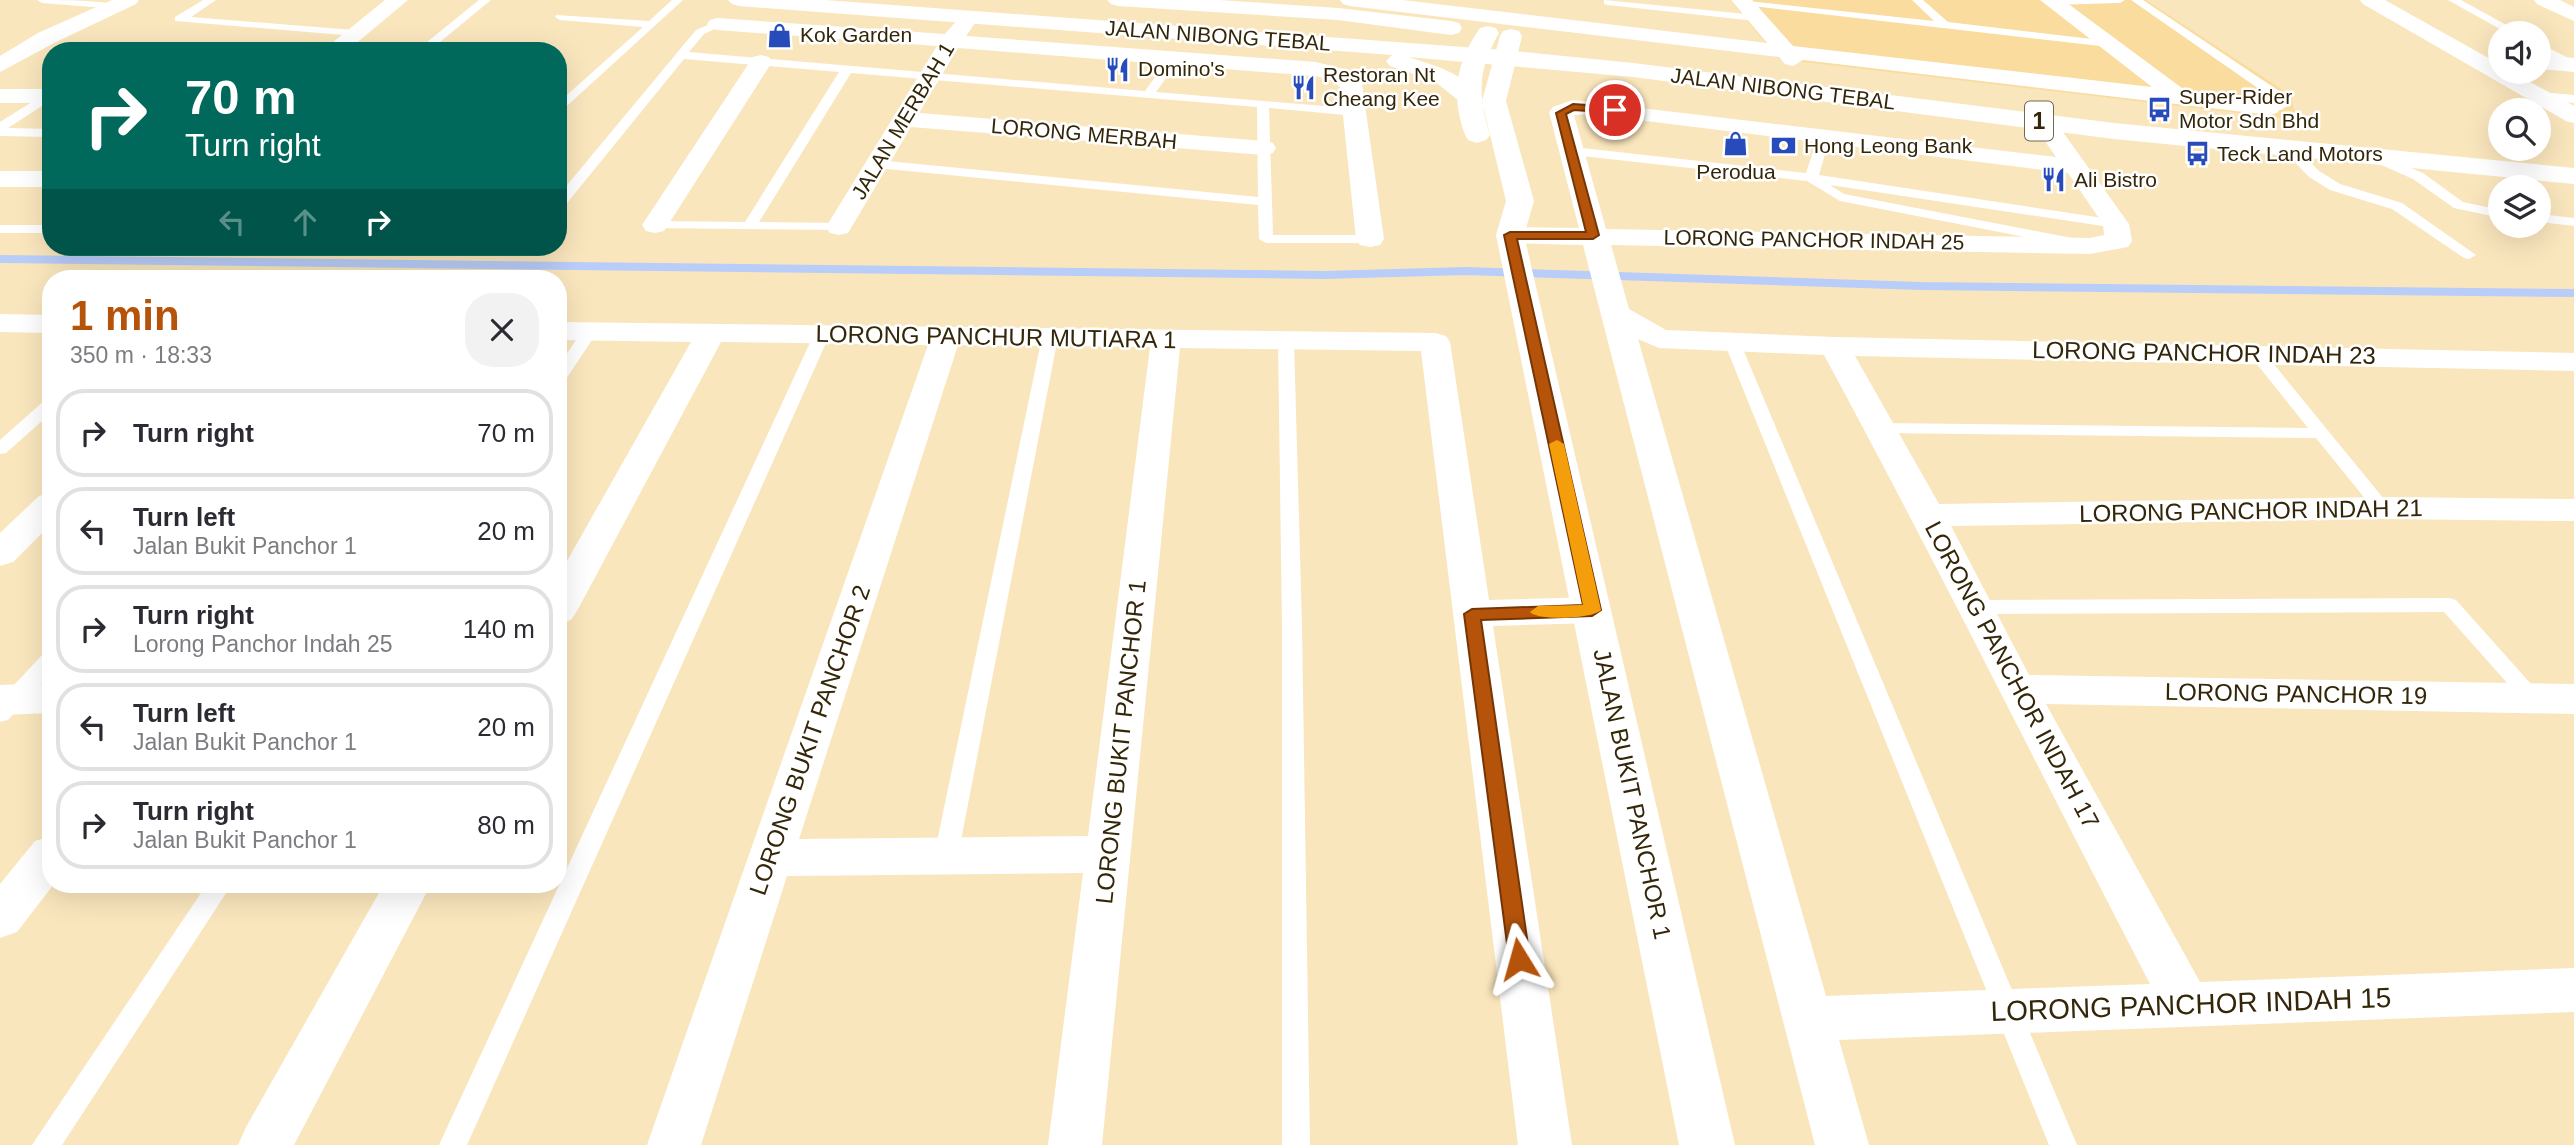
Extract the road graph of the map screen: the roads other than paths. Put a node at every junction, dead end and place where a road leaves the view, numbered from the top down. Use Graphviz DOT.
graph roads {
  1 [pos="42,0"];
  2 [pos="211,0"];
  3 [pos="398,0"];
  4 [pos="486,0"];
  5 [pos="678,0"];
  6 [pos="738,0"];
  7 [pos="1118,0"];
  8 [pos="1917,0"];
  9 [pos="2120,0"];
  10 [pos="2136,0"];
  11 [pos="2370,0"];
  12 [pos="2454,0"];
  13 [pos="2544,0"];
  14 [pos="2051,1"];
  15 [pos="1608,2"];
  16 [pos="123,3"];
  17 [pos="1344,7"];
  18 [pos="1746,7"];
  19 [pos="2574,15"];
  20 [pos="560,17"];
  21 [pos="970,17"];
  22 [pos="2493,21"];
  23 [pos="652,24"];
  24 [pos="717,24"];
  25 [pos="1946,26"];
  26 [pos="355,33"];
  27 [pos="11,36"];
  28 [pos="1502,36"];
  29 [pos="46,38"];
  30 [pos="952,40"];
  31 [pos="344,42"];
  32 [pos="433,42"];
  33 [pos="1328,44"];
  34 [pos="2109,44"];
  35 [pos="1787,52"];
  36 [pos="2551,53"];
  37 [pos="682,55"];
  38 [pos="1474,55"];
  39 [pos="2469,56"];
  40 [pos="1175,57"];
  41 [pos="2488,58"];
  42 [pos="761,62"];
  43 [pos="2551,63"];
  44 [pos="0,65"];
  45 [pos="2574,65"];
  46 [pos="847,69"];
  47 [pos="1633,70"];
  48 [pos="1805,73"];
  49 [pos="930,76"];
  50 [pos="1497,82"];
  51 [pos="1148,95"];
  52 [pos="1466,95"];
  53 [pos="0,96"];
  54 [pos="42,96"];
  55 [pos="2539,96"];
  56 [pos="2180,97"];
  57 [pos="2574,99"];
  58 [pos="42,101"];
  59 [pos="567,102"];
  60 [pos="1263,104"];
  61 [pos="2269,108"];
  62 [pos="1356,112"];
  63 [pos="2574,116"];
  64 [pos="904,120"];
  65 [pos="2045,122"];
  66 [pos="0,130"];
  67 [pos="42,132"];
  68 [pos="1824,136"];
  69 [pos="1264,148"];
  70 [pos="2289,148"];
  71 [pos="1573,151"];
  72 [pos="1481,153"];
  73 [pos="2373,156"];
  74 [pos="2574,159"];
  75 [pos="877,164"];
  76 [pos="2077,167"];
  77 [pos="2574,176"];
  78 [pos="1811,178"];
  79 [pos="0,179"];
  80 [pos="42,179"];
  81 [pos="567,194"];
  82 [pos="1265,202"];
  83 [pos="1493,202"];
  84 [pos="2488,211"];
  85 [pos="2551,219"];
  86 [pos="2574,222"];
  87 [pos="655,225"];
  88 [pos="749,226"];
  89 [pos="839,227"];
  90 [pos="0,229"];
  91 [pos="42,229"];
  92 [pos="2117,233"];
  93 [pos="1510,235"];
  94 [pos="1370,239"];
  95 [pos="1595,242"];
  96 [pos="2090,246"];
  97 [pos="2469,256"];
  98 [pos="1614,312"];
  99 [pos="42,324"];
  100 [pos="4,326"];
  101 [pos="567,331"];
  102 [pos="590,331"];
  103 [pos="711,333"];
  104 [pos="822,334"];
  105 [pos="946,336"];
  106 [pos="1050,337"];
  107 [pos="1166,339"];
  108 [pos="1286,341"];
  109 [pos="1732,342"];
  110 [pos="1834,346"];
  111 [pos="2257,354"];
  112 [pos="2574,362"];
  113 [pos="567,366"];
  114 [pos="42,412"];
  115 [pos="1879,428"];
  116 [pos="2322,433"];
  117 [pos="0,449"];
  118 [pos="2382,508"];
  119 [pos="2574,510"];
  120 [pos="42,513"];
  121 [pos="1928,515"];
  122 [pos="0,554"];
  123 [pos="567,595"];
  124 [pos="1975,607"];
  125 [pos="1592,610"];
  126 [pos="1472,614"];
  127 [pos="42,670"];
  128 [pos="2017,689"];
  129 [pos="2532,698"];
  130 [pos="2574,699"];
  131 [pos="16,703"];
  132 [pos="1109,854"];
  133 [pos="946,856"];
  134 [pos="770,858"];
  135 [pos="42,865"];
  136 [pos="214,893"];
  137 [pos="403,893"];
  138 [pos="0,918"];
  139 [pos="2574,990"];
  140 [pos="2187,1005"];
  141 [pos="2007,1011"];
  142 [pos="1807,1019"];
  143 [pos="46,1145"];
  144 [pos="265,1145"];
  145 [pos="453,1145"];
  146 [pos="674,1145"];
  147 [pos="1075,1145"];
  148 [pos="1296,1145"];
  149 [pos="1545,1145"];
  150 [pos="1707,1145"];
  151 [pos="1842,1145"];
  152 [pos="2063,1145"];
  1 -- 16 [label="lane"];
  2 -- 26 [label="lane"];
  3 -- 26 [label="street"];
  4 -- 32 [label="lane"];
  5 -- 23 [label="lane"];
  6 -- 21 [label="main road, JALAN NIBONG TEBAL / 1"];
  7 -- 17 [label="main road, JALAN NIBONG TEBAL / 1"];
  8 -- 25 [label="lane"];
  9 -- 14 [label="lane"];
  10 -- 61 [label="lane"];
  11 -- 39 [label="street"];
  12 -- 22 [label="lane"];
  13 -- 19 [label="street"];
  14 -- 34 [label="street"];
  15 -- 18 [label="lane"];
  16 -- 29 [label="street"];
  17 -- 28 [label="main road, JALAN NIBONG TEBAL / 1"];
  17 -- 33 [label="main road"];
  18 -- 25 [label="lane"];
  18 -- 35 [label="street"];
  20 -- 23 [label="lane"];
  21 -- 30 [label="street, JALAN MERBAH 1"];
  21 -- 33 [label="main road, JALAN NIBONG TEBAL / 1"];
  23 -- 59 [label="lane"];
  24 -- 30 [label="street"];
  24 -- 37 [label="lane"];
  25 -- 34 [label="lane"];
  26 -- 31 [label="street"];
  27 -- 29 [label="street"];
  28 -- 35 [label="street"];
  28 -- 38 [label="main road, JALAN NIBONG TEBAL / 1"];
  28 -- 47 [label="main road, JALAN NIBONG TEBAL / 1"];
  28 -- 48 [label="main road, JALAN NIBONG TEBAL / 1"];
  28 -- 50 [label="main road, JALAN BUKIT PANCHOR 1"];
  29 -- 44 [label="street"];
  30 -- 40 [label="street"];
  30 -- 49 [label="street, JALAN MERBAH 1"];
  33 -- 38 [label="main road, JALAN NIBONG TEBAL / 1"];
  33 -- 52 [label="main road"];
  34 -- 56 [label="street"];
  35 -- 48 [label="street"];
  35 -- 56 [label="street"];
  36 -- 45 [label="lane"];
  37 -- 42 [label="lane"];
  37 -- 81 [label="lane"];
  38 -- 52 [label="main road"];
  39 -- 41 [label="street"];
  39 -- 55 [label="street"];
  40 -- 51 [label="lane"];
  40 -- 62 [label="street"];
  42 -- 46 [label="lane"];
  42 -- 87 [label="street"];
  43 -- 45 [label="street"];
  46 -- 49 [label="lane"];
  46 -- 88 [label="lane"];
  47 -- 50 [label="main road"];
  47 -- 65 [label="main road, JALAN NIBONG TEBAL / 1"];
  48 -- 74 [label="main road, JALAN NIBONG TEBAL / 1"];
  49 -- 51 [label="lane"];
  49 -- 64 [label="street, JALAN MERBAH 1"];
  50 -- 93 [label="main road, JALAN BUKIT PANCHOR 1"];
  51 -- 60 [label="lane"];
  52 -- 72 [label="main road"];
  53 -- 54 [label="street"];
  55 -- 57 [label="lane"];
  55 -- 63 [label="street"];
  56 -- 61 [label="street"];
  58 -- 66 [label="lane"];
  60 -- 62 [label="lane"];
  60 -- 69 [label="lane"];
  62 -- 94 [label="street"];
  64 -- 69 [label="street, LORONG MERBAH"];
  64 -- 75 [label="street, JALAN MERBAH 1"];
  65 -- 70 [label="main road, JALAN NIBONG TEBAL / 1"];
  65 -- 76 [label="street"];
  66 -- 67 [label="lane"];
  68 -- 71 [label="street, JALAN NIBONG TEBAL"];
  68 -- 76 [label="street, JALAN NIBONG TEBAL"];
  68 -- 78 [label="lane"];
  69 -- 82 [label="lane"];
  70 -- 73 [label="main road, JALAN NIBONG TEBAL / 1"];
  70 -- 97 [label="lane"];
  71 -- 78 [label="lane"];
  71 -- 95 [label="street"];
  73 -- 77 [label="main road, JALAN NIBONG TEBAL / 1"];
  73 -- 84 [label="lane"];
  75 -- 82 [label="lane"];
  75 -- 89 [label="street, JALAN MERBAH 1"];
  76 -- 92 [label="street"];
  78 -- 92 [label="lane"];
  78 -- 96 [label="lane"];
  79 -- 80 [label="street"];
  82 -- 94 [label="lane"];
  83 -- 93 [label="main road"];
  85 -- 86 [label="lane"];
  87 -- 88 [label="lane"];
  88 -- 89 [label="lane"];
  90 -- 91 [label="lane"];
  92 -- 96 [label="street, LORONG PANCHOR INDAH 25"];
  93 -- 95 [label="street, LORONG PANCHOR INDAH 25"];
  93 -- 125 [label="main road, JALAN BUKIT PANCHOR 1"];
  95 -- 96 [label="street, LORONG PANCHOR INDAH 25"];
  95 -- 98 [label="street"];
  98 -- 109 [label="street, LORONG PANCHOR INDAH 23"];
  98 -- 142 [label="street"];
  99 -- 100 [label="street"];
  101 -- 102 [label="street, LORONG PANCHUR MUTIARA 1"];
  102 -- 103 [label="street, LORONG PANCHUR MUTIARA 1"];
  102 -- 113 [label="lane"];
  103 -- 104 [label="street, LORONG PANCHUR MUTIARA 1"];
  103 -- 123 [label="street"];
  104 -- 105 [label="street, LORONG PANCHUR MUTIARA 1"];
  104 -- 145 [label="lane"];
  105 -- 106 [label="street, LORONG PANCHUR MUTIARA 1"];
  105 -- 134 [label="street, LORONG BUKIT PANCHOR 2"];
  106 -- 107 [label="street, LORONG PANCHUR MUTIARA 1"];
  106 -- 133 [label="lane"];
  107 -- 108 [label="street, LORONG PANCHUR MUTIARA 1"];
  107 -- 132 [label="street, LORONG BUKIT PANCHOR 1"];
  108 -- 126 [label="street, LORONG PANCHUR MUTIARA 1"];
  108 -- 148 [label="lane"];
  109 -- 110 [label="street, LORONG PANCHOR INDAH 23"];
  109 -- 141 [label="lane"];
  110 -- 111 [label="street, LORONG PANCHOR INDAH 23"];
  110 -- 115 [label="street, LORONG PANCHOR INDAH 17"];
  111 -- 112 [label="street, LORONG PANCHOR INDAH 23"];
  111 -- 116 [label="lane"];
  114 -- 117 [label="lane"];
  115 -- 116 [label="lane"];
  115 -- 121 [label="street, LORONG PANCHOR INDAH 17"];
  116 -- 118 [label="lane"];
  118 -- 119 [label="street, LORONG PANCHOR INDAH 21"];
  118 -- 121 [label="street, LORONG PANCHOR INDAH 21"];
  120 -- 122 [label="street"];
  121 -- 124 [label="street, LORONG PANCHOR INDAH 17"];
  124 -- 128 [label="street, LORONG PANCHOR INDAH 17"];
  124 -- 129 [label="lane"];
  125 -- 126 [label="street"];
  125 -- 150 [label="main road, JALAN BUKIT PANCHOR 1"];
  126 -- 149 [label="street"];
  127 -- 131 [label="lane"];
  128 -- 129 [label="street, LORONG PANCHOR 19"];
  128 -- 140 [label="street, LORONG PANCHOR INDAH 17"];
  129 -- 130 [label="street, LORONG PANCHOR 19"];
  132 -- 133 [label="street"];
  132 -- 147 [label="street, LORONG BUKIT PANCHOR 1"];
  133 -- 134 [label="street"];
  134 -- 146 [label="street, LORONG BUKIT PANCHOR 2"];
  135 -- 138 [label="street"];
  136 -- 143 [label="lane"];
  137 -- 144 [label="street"];
  139 -- 140 [label="street, LORONG PANCHOR INDAH 15"];
  140 -- 141 [label="street, LORONG PANCHOR INDAH 15"];
  141 -- 142 [label="street, LORONG PANCHOR INDAH 15"];
  141 -- 152 [label="lane"];
  142 -- 151 [label="street"];
}
